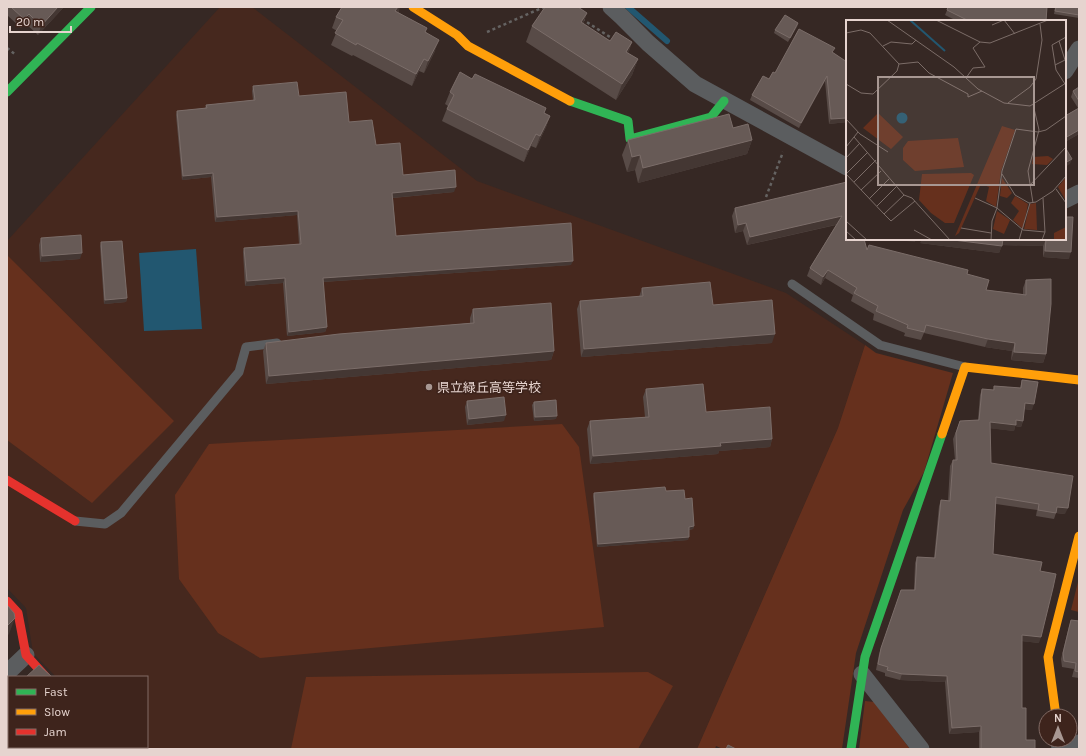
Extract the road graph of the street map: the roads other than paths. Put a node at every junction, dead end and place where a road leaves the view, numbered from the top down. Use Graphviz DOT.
graph roads {
  1 [pos="91,7"];
  2 [pos="413,7"];
  3 [pos="612,7"];
  4 [pos="1079,49"];
  5 [pos="1066,69"];
  6 [pos="7,92"];
  7 [pos="724,101"];
  8 [pos="846,166"];
  9 [pos="1079,193"];
  10 [pos="1066,200"];
  11 [pos="792,284"];
  12 [pos="283,343"];
  13 [pos="965,367"];
  14 [pos="1079,380"];
  15 [pos="7,480"];
  16 [pos="75,521"];
  17 [pos="1079,536"];
  18 [pos="7,601"];
  19 [pos="26,655"];
  20 [pos="7,673"];
  21 [pos="862,674"];
  22 [pos="45,676"];
  23 [pos="1055,708"];
  24 [pos="1079,743"];
  25 [pos="852,749"];
  26 [pos="921,749"];
  27 [pos="1070,749"];
  1 -- 6 [label="street"];
  2 -- 7 [label="street"];
  3 -- 7 [label="street"];
  4 -- 5 [label="street"];
  7 -- 8 [label="street"];
  9 -- 10 [label="street"];
  11 -- 13 [label="lane"];
  12 -- 16 [label="lane"];
  13 -- 14 [label="street"];
  13 -- 21 [label="street"];
  15 -- 16 [label="street"];
  17 -- 23 [label="street"];
  18 -- 19 [label="street"];
  19 -- 20 [label="street"];
  19 -- 22 [label="street"];
  21 -- 25 [label="street"];
  21 -- 26 [label="street"];
  24 -- 27 [label="street"];
}
